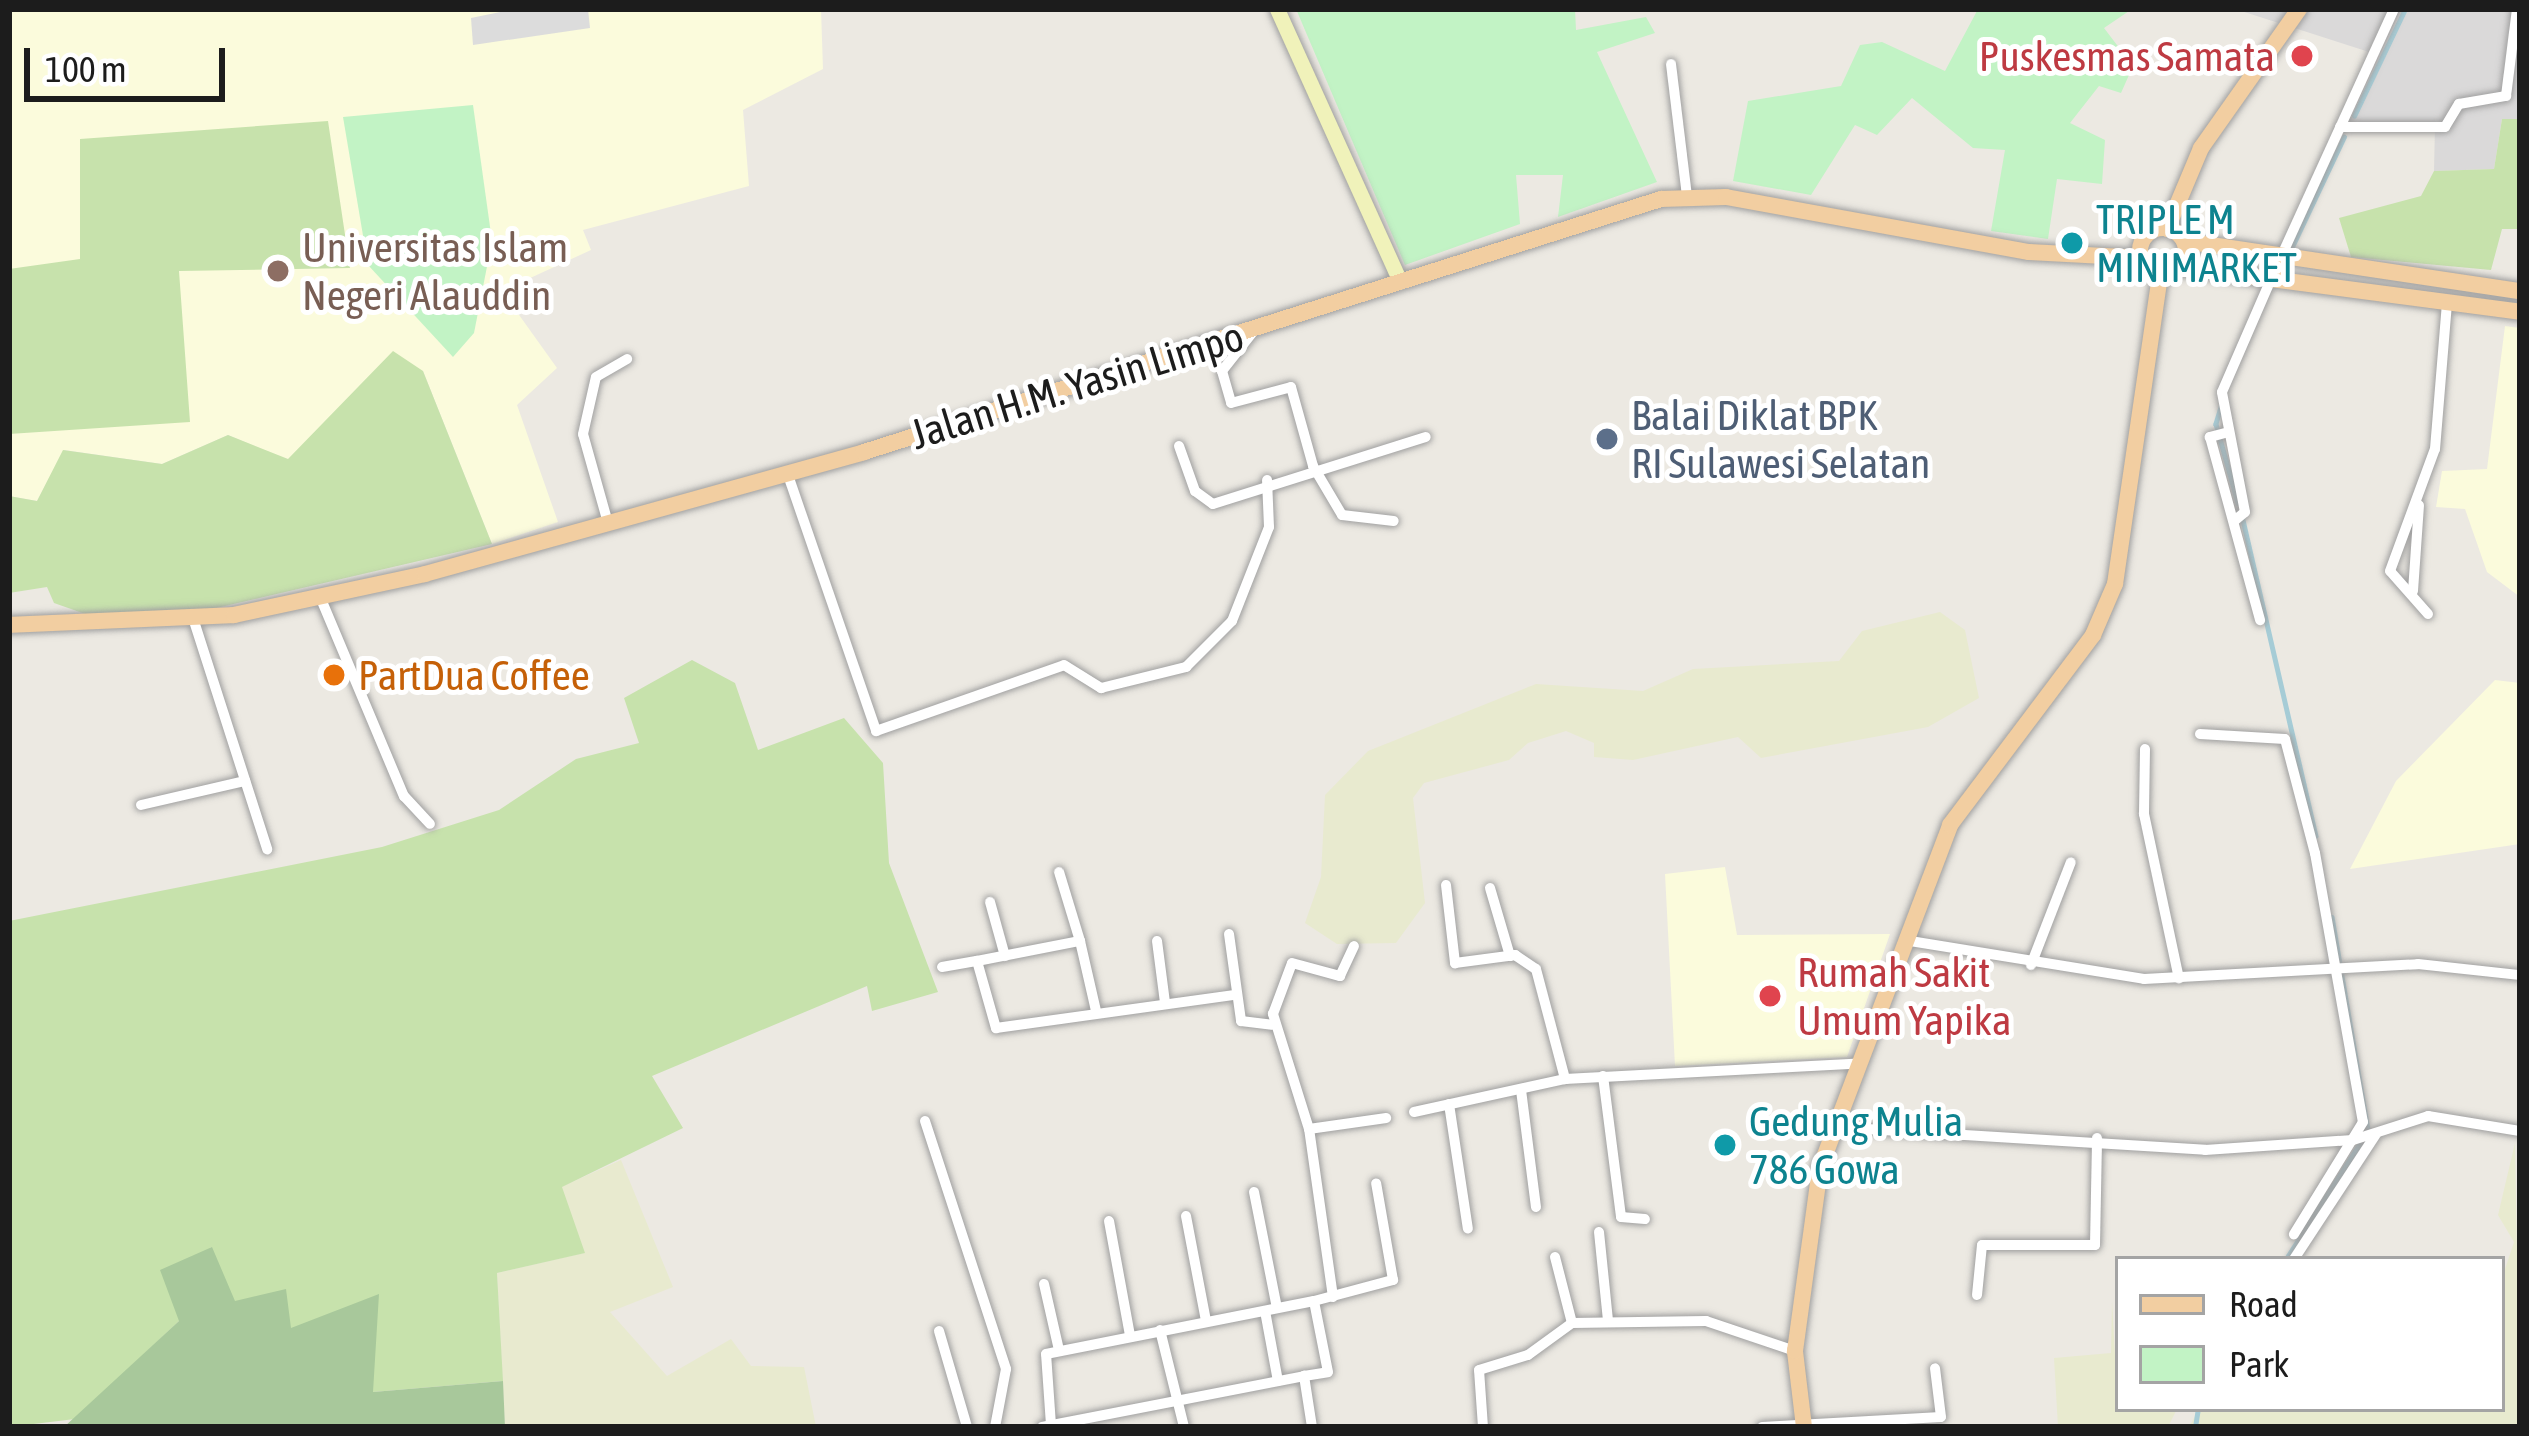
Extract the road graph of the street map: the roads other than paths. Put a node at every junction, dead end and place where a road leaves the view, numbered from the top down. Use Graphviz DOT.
graph roads {
  1 [pos="1277,9"];
  2 [pos="2299,9"];
  3 [pos="2394,9"];
  4 [pos="2517,9"];
  5 [pos="1671,64"];
  6 [pos="2340,127"];
  7 [pos="1687,196"];
  8 [pos="2167,229"];
  9 [pos="2184,241"];
  10 [pos="2142,258"];
  11 [pos="2280,258"];
  12 [pos="2180,267"];
  13 [pos="2159,274"];
  14 [pos="2272,277"];
  15 [pos="1400,282"];
  16 [pos="2468,284"];
  17 [pos="2520,291"];
  18 [pos="2455,303"];
  19 [pos="2520,312"];
  20 [pos="1256,329"];
  21 [pos="627,359"];
  22 [pos="1426,437"];
  23 [pos="1180,446"];
  24 [pos="1313,466"];
  25 [pos="788,475"];
  26 [pos="1267,480"];
  27 [pos="2419,500"];
  28 [pos="1394,521"];
  29 [pos="608,523"];
  30 [pos="2413,591"];
  31 [pos="321,599"];
  32 [pos="2428,614"];
  33 [pos="193,618"];
  34 [pos="2260,620"];
  35 [pos="9,625"];
  36 [pos="2200,734"];
  37 [pos="2145,749"];
  38 [pos="245,782"];
  39 [pos="141,805"];
  40 [pos="430,824"];
  41 [pos="267,849"];
  42 [pos="2072,862"];
  43 [pos="1059,872"];
  44 [pos="1446,886"];
  45 [pos="1490,888"];
  46 [pos="990,902"];
  47 [pos="1229,934"];
  48 [pos="1900,940"];
  49 [pos="1080,941"];
  50 [pos="1157,941"];
  51 [pos="1354,946"];
  52 [pos="1005,956"];
  53 [pos="1510,956"];
  54 [pos="976,961"];
  55 [pos="2032,965"];
  56 [pos="942,968"];
  57 [pos="2340,970"];
  58 [pos="2520,975"];
  59 [pos="2179,978"];
  60 [pos="1235,994"];
  61 [pos="1165,1003"];
  62 [pos="1096,1011"];
  63 [pos="1272,1025"];
  64 [pos="1854,1064"];
  65 [pos="1603,1076"];
  66 [pos="1565,1079"];
  67 [pos="1521,1090"];
  68 [pos="1449,1104"];
  69 [pos="1414,1112"];
  70 [pos="1386,1118"];
  71 [pos="926,1121"];
  72 [pos="1834,1127"];
  73 [pos="1309,1129"];
  74 [pos="2520,1132"];
  75 [pos="2365,1137"];
  76 [pos="2097,1138"];
  77 [pos="1376,1183"];
  78 [pos="1254,1192"];
  79 [pos="1537,1207"];
  80 [pos="1186,1216"];
  81 [pos="1646,1219"];
  82 [pos="1109,1221"];
  83 [pos="1468,1229"];
  84 [pos="1598,1232"];
  85 [pos="2294,1234"];
  86 [pos="2296,1256"];
  87 [pos="1556,1257"];
  88 [pos="1044,1284"];
  89 [pos="1977,1295"];
  90 [pos="1333,1297"];
  91 [pos="1314,1301"];
  92 [pos="1271,1309"];
  93 [pos="1608,1320"];
  94 [pos="1206,1321"];
  95 [pos="1572,1323"];
  96 [pos="1160,1330"];
  97 [pos="940,1331"];
  98 [pos="1130,1335"];
  99 [pos="1059,1350"];
  100 [pos="1795,1351"];
  101 [pos="1935,1368"];
  102 [pos="1304,1376"];
  103 [pos="1278,1381"];
  104 [pos="1176,1400"];
  105 [pos="1941,1422"];
  106 [pos="1804,1425"];
  107 [pos="1046,1426"];
  108 [pos="967,1427"];
  109 [pos="995,1427"];
  110 [pos="1184,1427"];
  111 [pos="1312,1427"];
  112 [pos="1483,1427"];
  113 [pos="1762,1427"];
  1 -- 15 [label="street"];
  2 -- 8 [label="main road"];
  3 -- 6 [label="street"];
  4 -- 6 [label="street"];
  5 -- 7 [label="street"];
  6 -- 11 [label="street"];
  7 -- 10 [label="main road, Jalan H.M. Yasin Limpo"];
  7 -- 15 [label="main road, Jalan H.M. Yasin Limpo"];
  8 -- 9 [label="main road"];
  8 -- 10 [label="main road"];
  9 -- 11 [label="main road"];
  9 -- 12 [label="main road"];
  10 -- 13 [label="main road"];
  11 -- 16 [label="main road"];
  12 -- 13 [label="main road"];
  12 -- 14 [label="main road"];
  13 -- 48 [label="main road"];
  14 -- 18 [label="main road"];
  14 -- 34 [label="street"];
  15 -- 20 [label="main road, Jalan H.M. Yasin Limpo"];
  16 -- 17 [label="main road"];
  16 -- 18 [label="main road"];
  18 -- 19 [label="main road"];
  18 -- 27 [label="street"];
  20 -- 24 [label="street"];
  20 -- 25 [label="main road, Jalan H.M. Yasin Limpo"];
  21 -- 29 [label="street"];
  22 -- 24 [label="street"];
  23 -- 26 [label="street"];
  24 -- 26 [label="street"];
  24 -- 28 [label="street"];
  25 -- 26 [label="street"];
  25 -- 29 [label="main road, Jalan H.M. Yasin Limpo"];
  27 -- 30 [label="street"];
  27 -- 30 [label="street"];
  29 -- 31 [label="main road, Jalan H.M. Yasin Limpo"];
  30 -- 32 [label="street"];
  31 -- 33 [label="main road, Jalan H.M. Yasin Limpo"];
  31 -- 40 [label="street"];
  33 -- 35 [label="main road, Jalan H.M. Yasin Limpo"];
  33 -- 38 [label="street"];
  36 -- 57 [label="street"];
  37 -- 59 [label="street"];
  38 -- 39 [label="street"];
  38 -- 41 [label="street"];
  42 -- 55 [label="street"];
  43 -- 49 [label="street"];
  44 -- 53 [label="street"];
  45 -- 53 [label="street"];
  46 -- 52 [label="street"];
  47 -- 60 [label="street"];
  48 -- 55 [label="street"];
  48 -- 64 [label="main road"];
  49 -- 52 [label="street"];
  49 -- 62 [label="street"];
  50 -- 61 [label="street"];
  51 -- 63 [label="street"];
  52 -- 54 [label="street"];
  53 -- 66 [label="street"];
  54 -- 56 [label="street"];
  54 -- 62 [label="street"];
  55 -- 59 [label="street"];
  57 -- 58 [label="street"];
  57 -- 59 [label="street"];
  57 -- 75 [label="street"];
  60 -- 61 [label="street"];
  60 -- 63 [label="street"];
  61 -- 62 [label="street"];
  63 -- 73 [label="street"];
  64 -- 65 [label="street"];
  64 -- 72 [label="main road"];
  65 -- 66 [label="street"];
  65 -- 81 [label="street"];
  66 -- 67 [label="street"];
  67 -- 68 [label="street"];
  67 -- 79 [label="street"];
  68 -- 69 [label="street"];
  68 -- 83 [label="street"];
  70 -- 73 [label="street"];
  71 -- 109 [label="street"];
  72 -- 76 [label="street"];
  72 -- 100 [label="main road"];
  73 -- 90 [label="street"];
  74 -- 75 [label="street"];
  75 -- 76 [label="street"];
  75 -- 85 [label="street"];
  75 -- 86 [label="street"];
  76 -- 89 [label="street"];
  77 -- 90 [label="street"];
  78 -- 92 [label="street"];
  80 -- 94 [label="street"];
  82 -- 98 [label="street"];
  84 -- 93 [label="street"];
  87 -- 95 [label="street"];
  88 -- 99 [label="street"];
  90 -- 91 [label="street"];
  91 -- 92 [label="street"];
  91 -- 102 [label="street"];
  92 -- 94 [label="street"];
  92 -- 103 [label="street"];
  93 -- 95 [label="street"];
  93 -- 100 [label="street"];
  94 -- 96 [label="street"];
  95 -- 112 [label="street"];
  96 -- 98 [label="street"];
  96 -- 104 [label="street"];
  97 -- 108 [label="street"];
  98 -- 99 [label="street"];
  99 -- 107 [label="street"];
  100 -- 106 [label="main road"];
  101 -- 105 [label="street"];
  102 -- 103 [label="street"];
  102 -- 111 [label="street"];
  103 -- 104 [label="street"];
  104 -- 107 [label="street"];
  104 -- 110 [label="street"];
  105 -- 106 [label="street"];
  106 -- 113 [label="street"];
}
